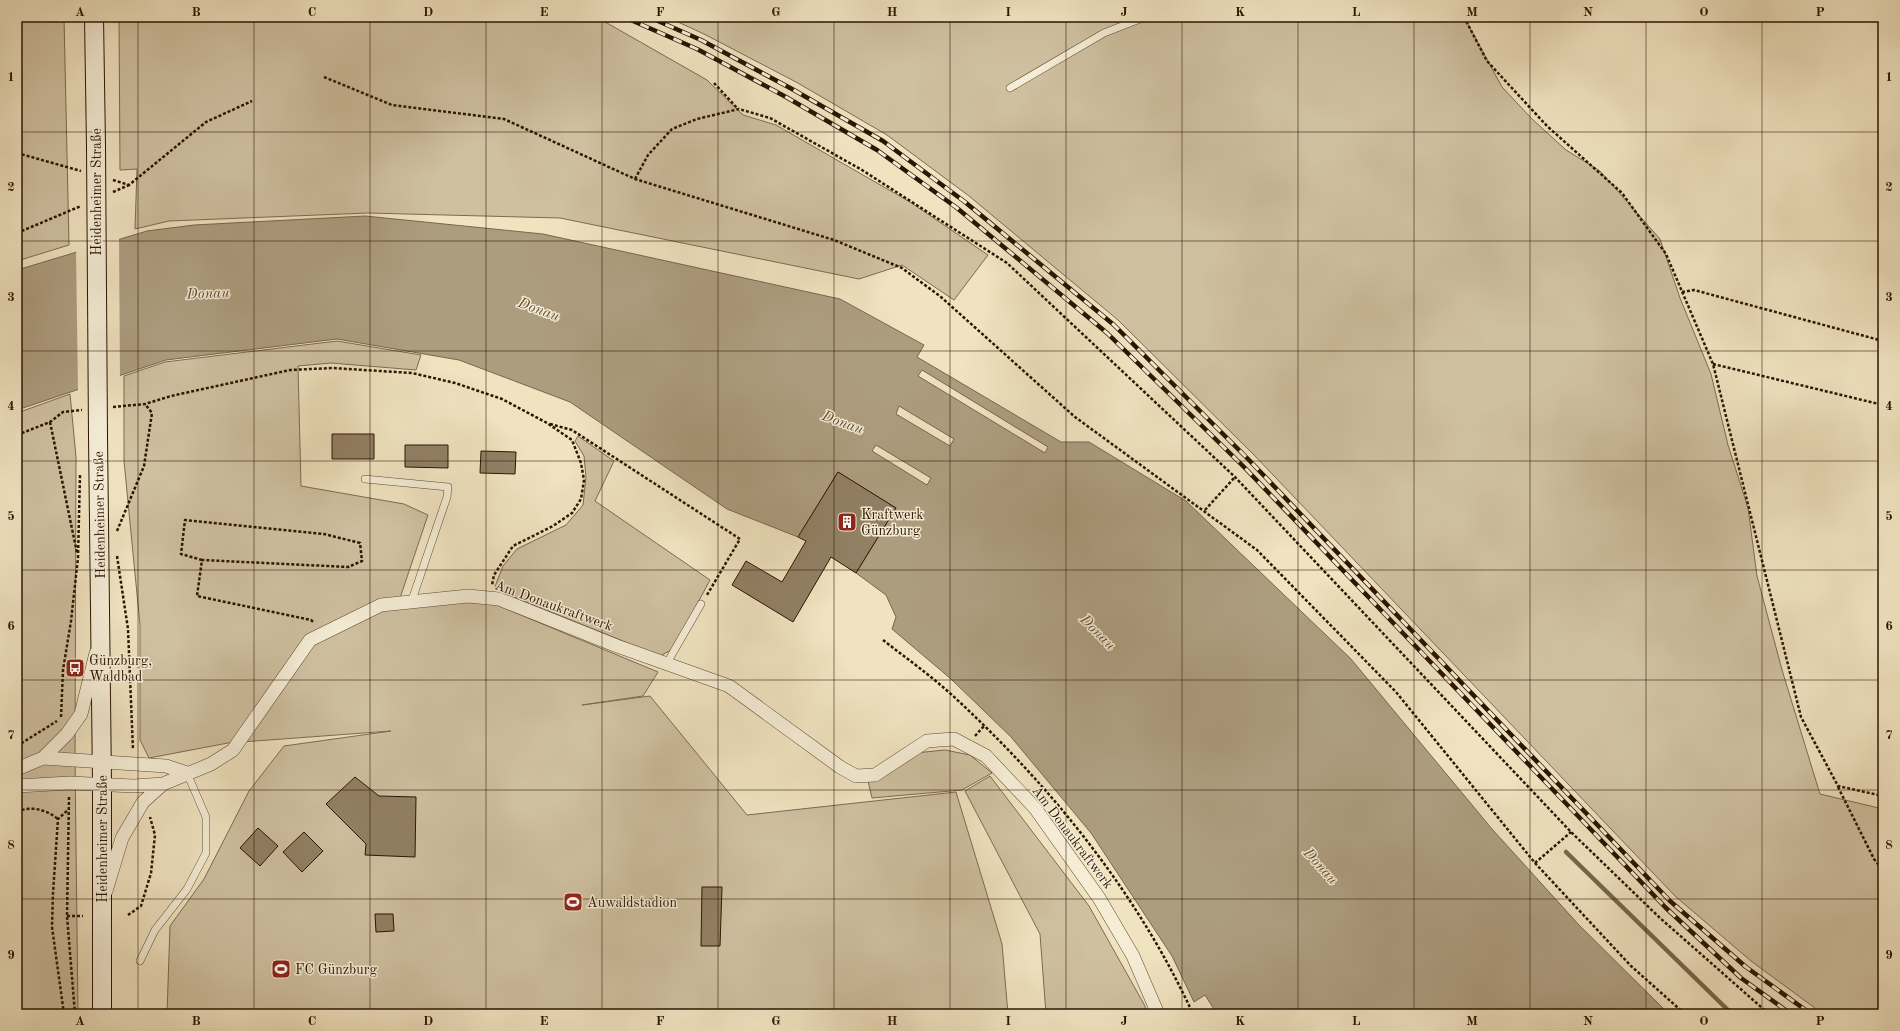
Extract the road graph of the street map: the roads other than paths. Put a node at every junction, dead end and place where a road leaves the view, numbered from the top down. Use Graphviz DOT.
graph roads {
  1 [pos="94,17"];
  2 [pos="1145,17"];
  3 [pos="1010,88"];
  4 [pos="365,479"];
  5 [pos="412,600"];
  6 [pos="701,604"];
  7 [pos="100,636"];
  8 [pos="667,663"];
  9 [pos="43,758"];
  10 [pos="102,762"];
  11 [pos="17,770"];
  12 [pos="187,774"];
  13 [pos="102,784"];
  14 [pos="163,784"];
  15 [pos="17,786"];
  16 [pos="102,904"];
  17 [pos="140,961"];
  18 [pos="102,1014"];
  19 [pos="1158,1014"];
  1 -- 7 [label="main road, Heidenheimer Straße, bridge"];
  2 -- 3 [label="lane"];
  4 -- 5 [label="lane"];
  5 -- 8 [label="street, Am Donaukraftwerk"];
  5 -- 12 [label="street, Am Donaukraftwerk"];
  6 -- 8 [label="lane"];
  7 -- 9 [label="street"];
  7 -- 10 [label="main road, Heidenheimer Straße"];
  8 -- 19 [label="street, Am Donaukraftwerk"];
  9 -- 10 [label="street"];
  9 -- 11 [label="street"];
  10 -- 12 [label="street"];
  10 -- 13 [label="main road, Heidenheimer Straße"];
  12 -- 14 [label="street, Am Donaukraftwerk"];
  12 -- 17 [label="lane"];
  13 -- 14 [label="street, Am Donaukraftwerk"];
  13 -- 15 [label="street, Am Donaukraftwerk"];
  13 -- 16 [label="main road, Heidenheimer Straße"];
  14 -- 16 [label="street"];
  16 -- 18 [label="main road, Heidenheimer Straße"];
}
